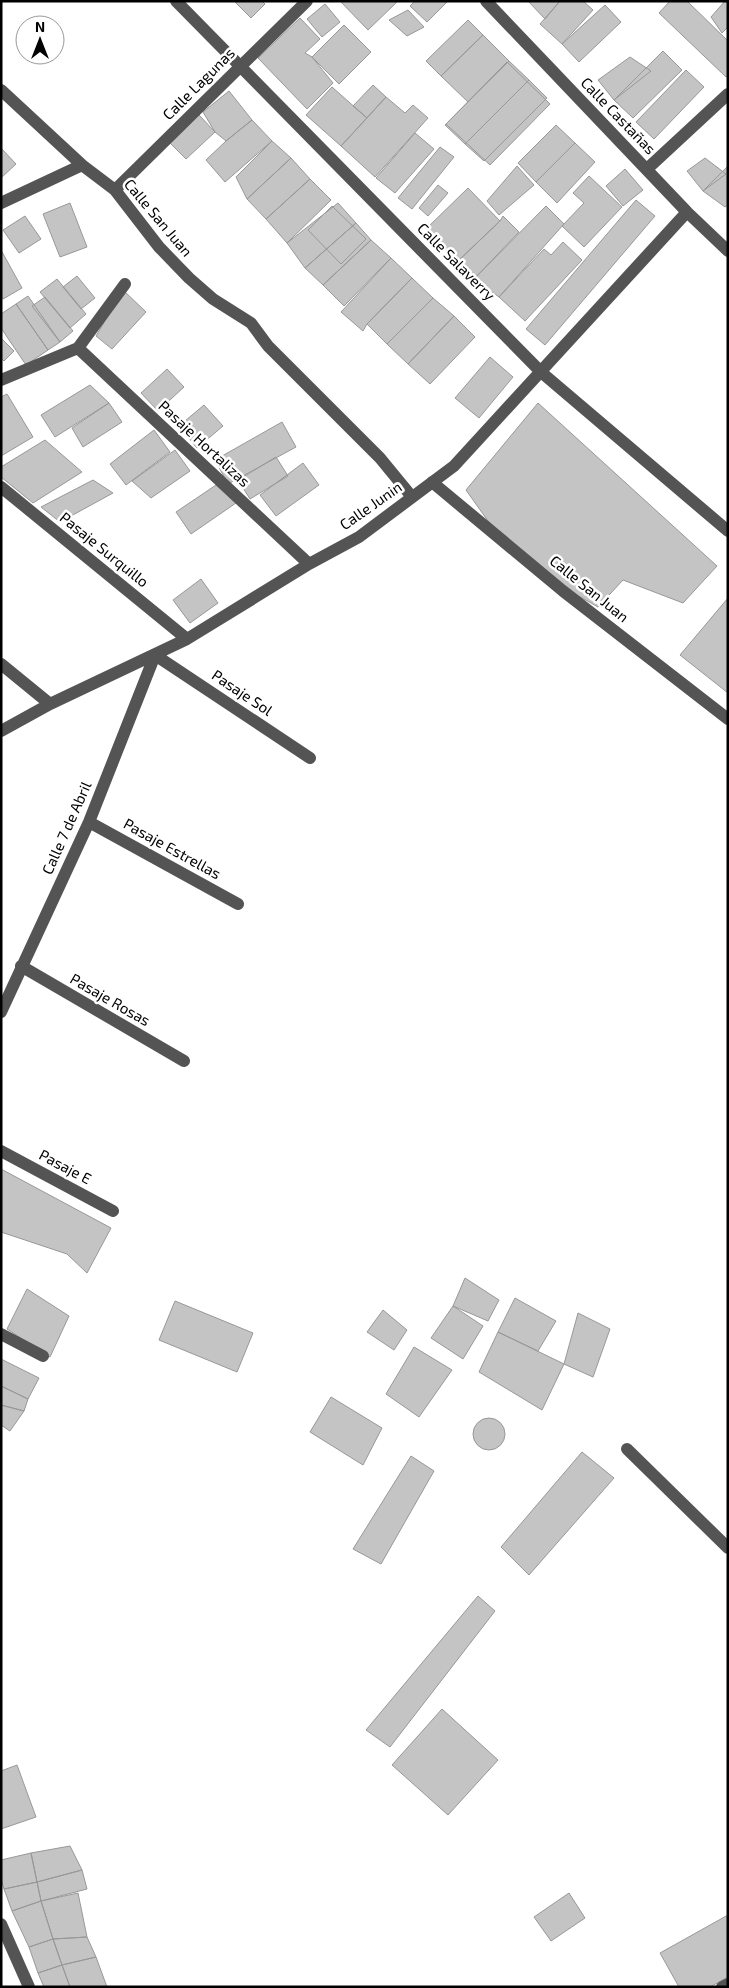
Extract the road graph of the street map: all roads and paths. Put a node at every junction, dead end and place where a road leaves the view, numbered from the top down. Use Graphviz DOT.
graph roads {
  1 [pos="176,1"];
  2 [pos="307,1"];
  3 [pos="486,1"];
  4 [pos="240,66"];
  5 [pos="1,90"];
  6 [pos="728,94"];
  7 [pos="82,165"];
  8 [pos="647,169"];
  9 [pos="115,190"];
  10 [pos="1,203"];
  11 [pos="687,212"];
  12 [pos="728,251"];
  13 [pos="125,284"];
  14 [pos="78,348"];
  15 [pos="541,372"];
  16 [pos="1,380"];
  17 [pos="432,482"];
  18 [pos="1,487"];
  19 [pos="412,497"];
  20 [pos="728,531"];
  21 [pos="309,564"];
  22 [pos="187,639"];
  23 [pos="155,655"];
  24 [pos="1,664"];
  25 [pos="50,704"];
  26 [pos="728,719"];
  27 [pos="1,731"];
  28 [pos="310,758"];
  29 [pos="89,822"];
  30 [pos="238,904"];
  31 [pos="21,966"];
  32 [pos="1,1012"];
  33 [pos="184,1061"];
  34 [pos="1,1151"];
  35 [pos="113,1211"];
  36 [pos="1,1334"];
  37 [pos="43,1356"];
  38 [pos="627,1449"];
  39 [pos="728,1548"];
  40 [pos="1,1924"];
  41 [pos="728,1984"];
  42 [pos="30,1987"];
  43 [pos="722,1987"];
  1 -- 4 [label="street, Calle Salaverry"];
  2 -- 4 [label="street, Calle Lagunas"];
  3 -- 8 [label="street, Calle Castañas"];
  4 -- 9 [label="street, Calle Lagunas"];
  4 -- 15 [label="street, Calle Salaverry"];
  5 -- 7 [label="street, Calle San Juan"];
  6 -- 8 [label="street"];
  7 -- 9 [label="street, Calle San Juan"];
  7 -- 10 [label="street"];
  8 -- 11 [label="street, Calle Castañas"];
  9 -- 19 [label="street, Calle San Juan"];
  11 -- 12 [label="street, Calle Castañas"];
  11 -- 15 [label="street, Calle Junin"];
  13 -- 14 [label="street"];
  14 -- 16 [label="street"];
  14 -- 21 [label="street, Pasaje Hortalizas"];
  15 -- 17 [label="street, Calle Junin"];
  15 -- 20 [label="street, Calle Salaverry"];
  17 -- 19 [label="street, Calle Junin"];
  17 -- 26 [label="street, Calle San Juan"];
  18 -- 22 [label="street, Pasaje Surquillo"];
  19 -- 21 [label="street, Calle Junin"];
  21 -- 22 [label="street, Calle Junin"];
  22 -- 23 [label="street, Calle Junin"];
  23 -- 25 [label="street, Calle Junin"];
  23 -- 28 [label="street, Pasaje Sol"];
  23 -- 29 [label="street, Calle 7 de Abril"];
  24 -- 25 [label="street"];
  25 -- 27 [label="street, Calle Junin"];
  29 -- 30 [label="street, Pasaje Estrellas"];
  29 -- 31 [label="street, Calle 7 de Abril"];
  31 -- 32 [label="street, Calle 7 de Abril"];
  31 -- 33 [label="street, Pasaje Rosas"];
  34 -- 35 [label="street, Pasaje E"];
  36 -- 37 [label="street"];
  38 -- 39 [label="street"];
  40 -- 42 [label="street"];
  41 -- 43 [label="street"];
}
